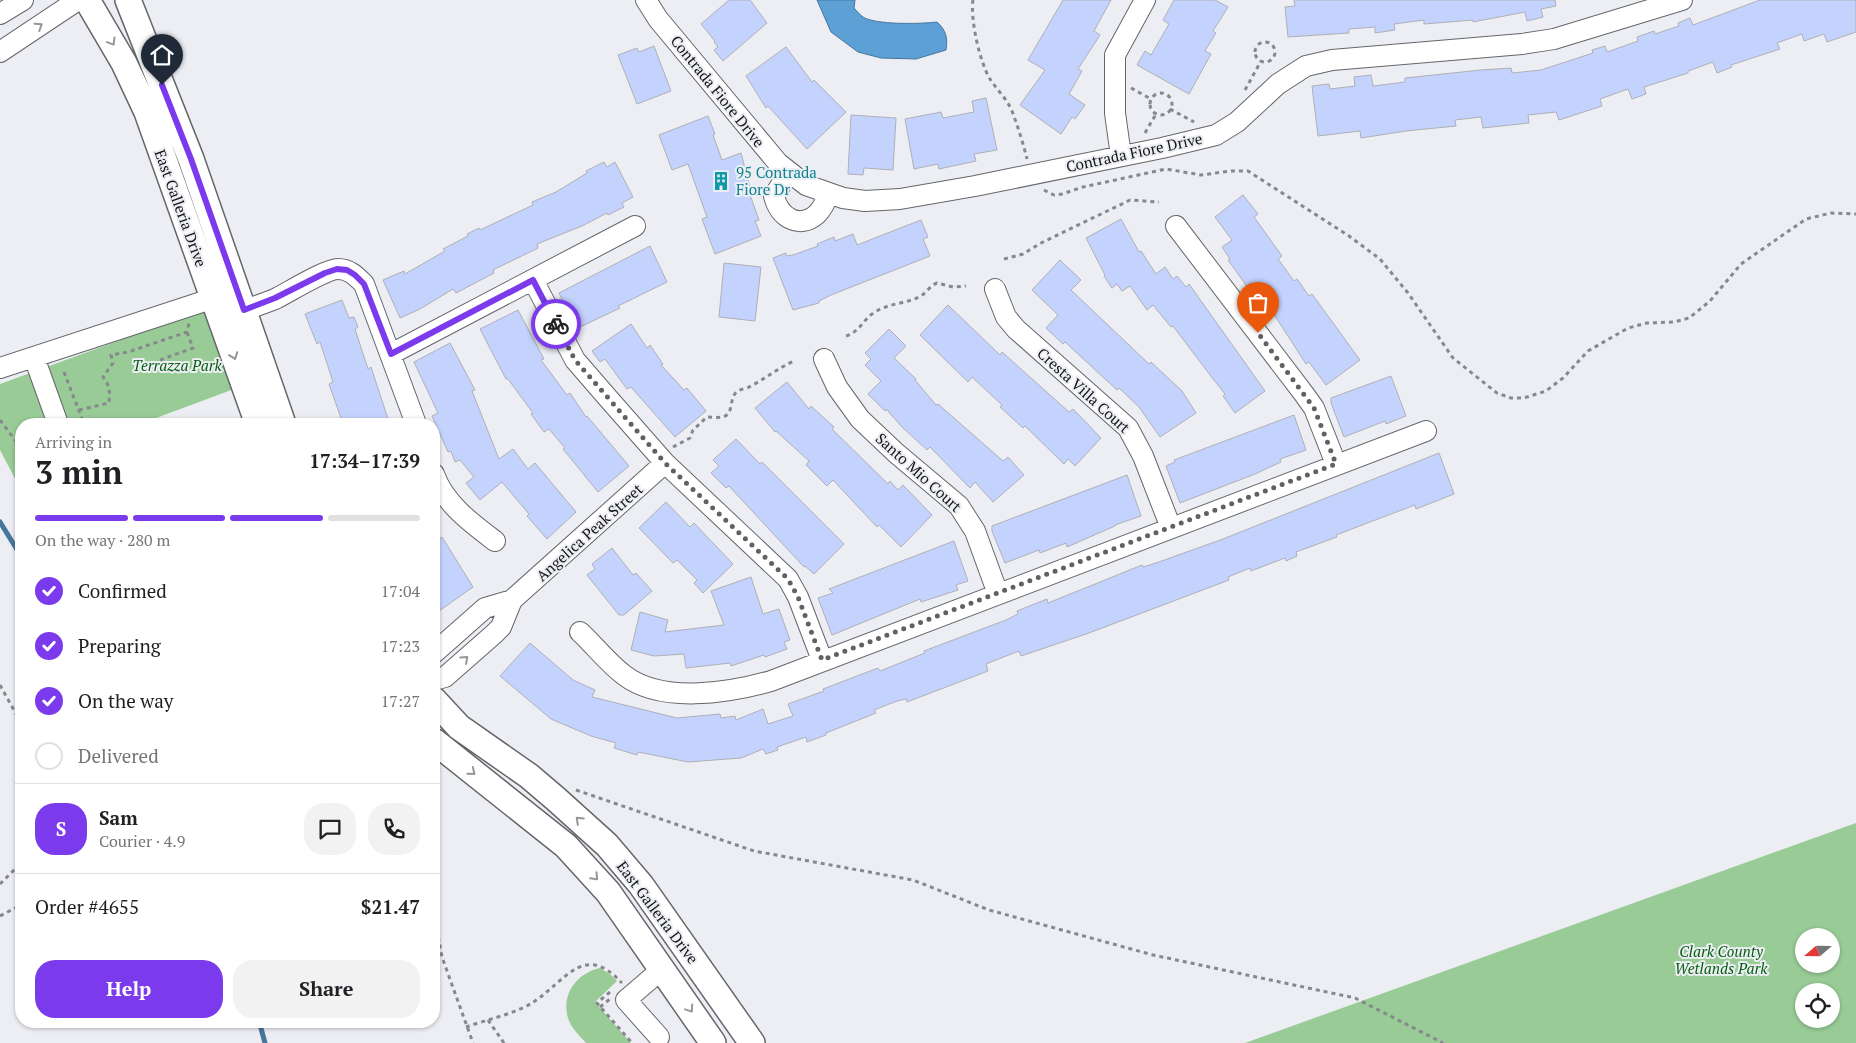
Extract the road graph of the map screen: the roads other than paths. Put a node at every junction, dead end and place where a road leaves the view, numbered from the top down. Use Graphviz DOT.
graph roads {
  1 [pos="23,0"];
  2 [pos="78,0"];
  3 [pos="87,0"];
  4 [pos="128,0"];
  5 [pos="646,0"];
  6 [pos="1145,0"];
  7 [pos="1682,0"];
  8 [pos="0,14"];
  9 [pos="0,52"];
  10 [pos="1120,156"];
  11 [pos="789,172"];
  12 [pos="829,193"];
  13 [pos="635,226"];
  14 [pos="1176,226"];
  15 [pos="218,236"];
  16 [pos="194,244"];
  17 [pos="533,280"];
  18 [pos="995,290"];
  19 [pos="240,300"];
  20 [pos="217,308"];
  21 [pos="391,354"];
  22 [pos="34,357"];
  23 [pos="824,359"];
  24 [pos="0,368"];
  25 [pos="261,408"];
  26 [pos="56,418"];
  27 [pos="275,418"];
  28 [pos="414,418"];
  29 [pos="1426,431"];
  30 [pos="668,456"];
  31 [pos="1336,464"];
  32 [pos="440,484"];
  33 [pos="1171,528"];
  34 [pos="495,541"];
  35 [pos="998,594"];
  36 [pos="512,600"];
  37 [pos="580,632"];
  38 [pos="440,649"];
  39 [pos="822,660"];
  40 [pos="440,678"];
  41 [pos="440,706"];
  42 [pos="440,746"];
  43 [pos="688,951"];
  44 [pos="662,969"];
  45 [pos="658,1037"];
  46 [pos="713,1043"];
  47 [pos="752,1043"];
  1 -- 8 [label="street"];
  9 -- 2 [label="street, one-way"];
  3 -- 16 [label="main road, East Galleria Drive, one-way"];
  4 -- 15 [label="main road, East Galleria Drive"];
  5 -- 11 [label="street, Contrada Fiore Drive"];
  6 -- 10 [label="street"];
  7 -- 10 [label="street, Contrada Fiore Drive"];
  10 -- 12 [label="street, Contrada Fiore Drive"];
  11 -- 12 [label="street, Contrada Fiore Drive"];
  11 -- 12 [label="street"];
  13 -- 17 [label="street"];
  14 -- 31 [label="street"];
  15 -- 16 [label="main road"];
  15 -- 19 [label="main road, East Galleria Drive"];
  16 -- 20 [label="main road, East Galleria Drive"];
  17 -- 21 [label="street"];
  17 -- 30 [label="street"];
  18 -- 33 [label="street, Cresta Villa Court"];
  19 -- 20 [label="main road"];
  19 -- 21 [label="street"];
  19 -- 25 [label="main road, East Galleria Drive"];
  20 -- 22 [label="street"];
  20 -- 25 [label="main road, East Galleria Drive, one-way"];
  21 -- 28 [label="street"];
  22 -- 24 [label="street"];
  22 -- 26 [label="street"];
  23 -- 35 [label="street, Santo Mio Court"];
  25 -- 27 [label="main road, East Galleria Drive"];
  29 -- 31 [label="street"];
  30 -- 36 [label="street, Angelica Peak Street"];
  30 -- 39 [label="street"];
  31 -- 33 [label="street"];
  32 -- 34 [label="street"];
  33 -- 35 [label="street"];
  35 -- 39 [label="street"];
  36 -- 38 [label="street, Angelica Peak Street"];
  40 -- 36 [label="street, Angelica Peak Street, one-way"];
  37 -- 39 [label="street"];
  43 -- 41 [label="main road, East Galleria Drive, one-way"];
  42 -- 44 [label="main road, East Galleria Drive, one-way"];
  43 -- 44 [label="main road"];
  43 -- 47 [label="main road, East Galleria Drive"];
  44 -- 45 [label="street"];
  44 -- 46 [label="main road, East Galleria Drive, one-way"];
}
